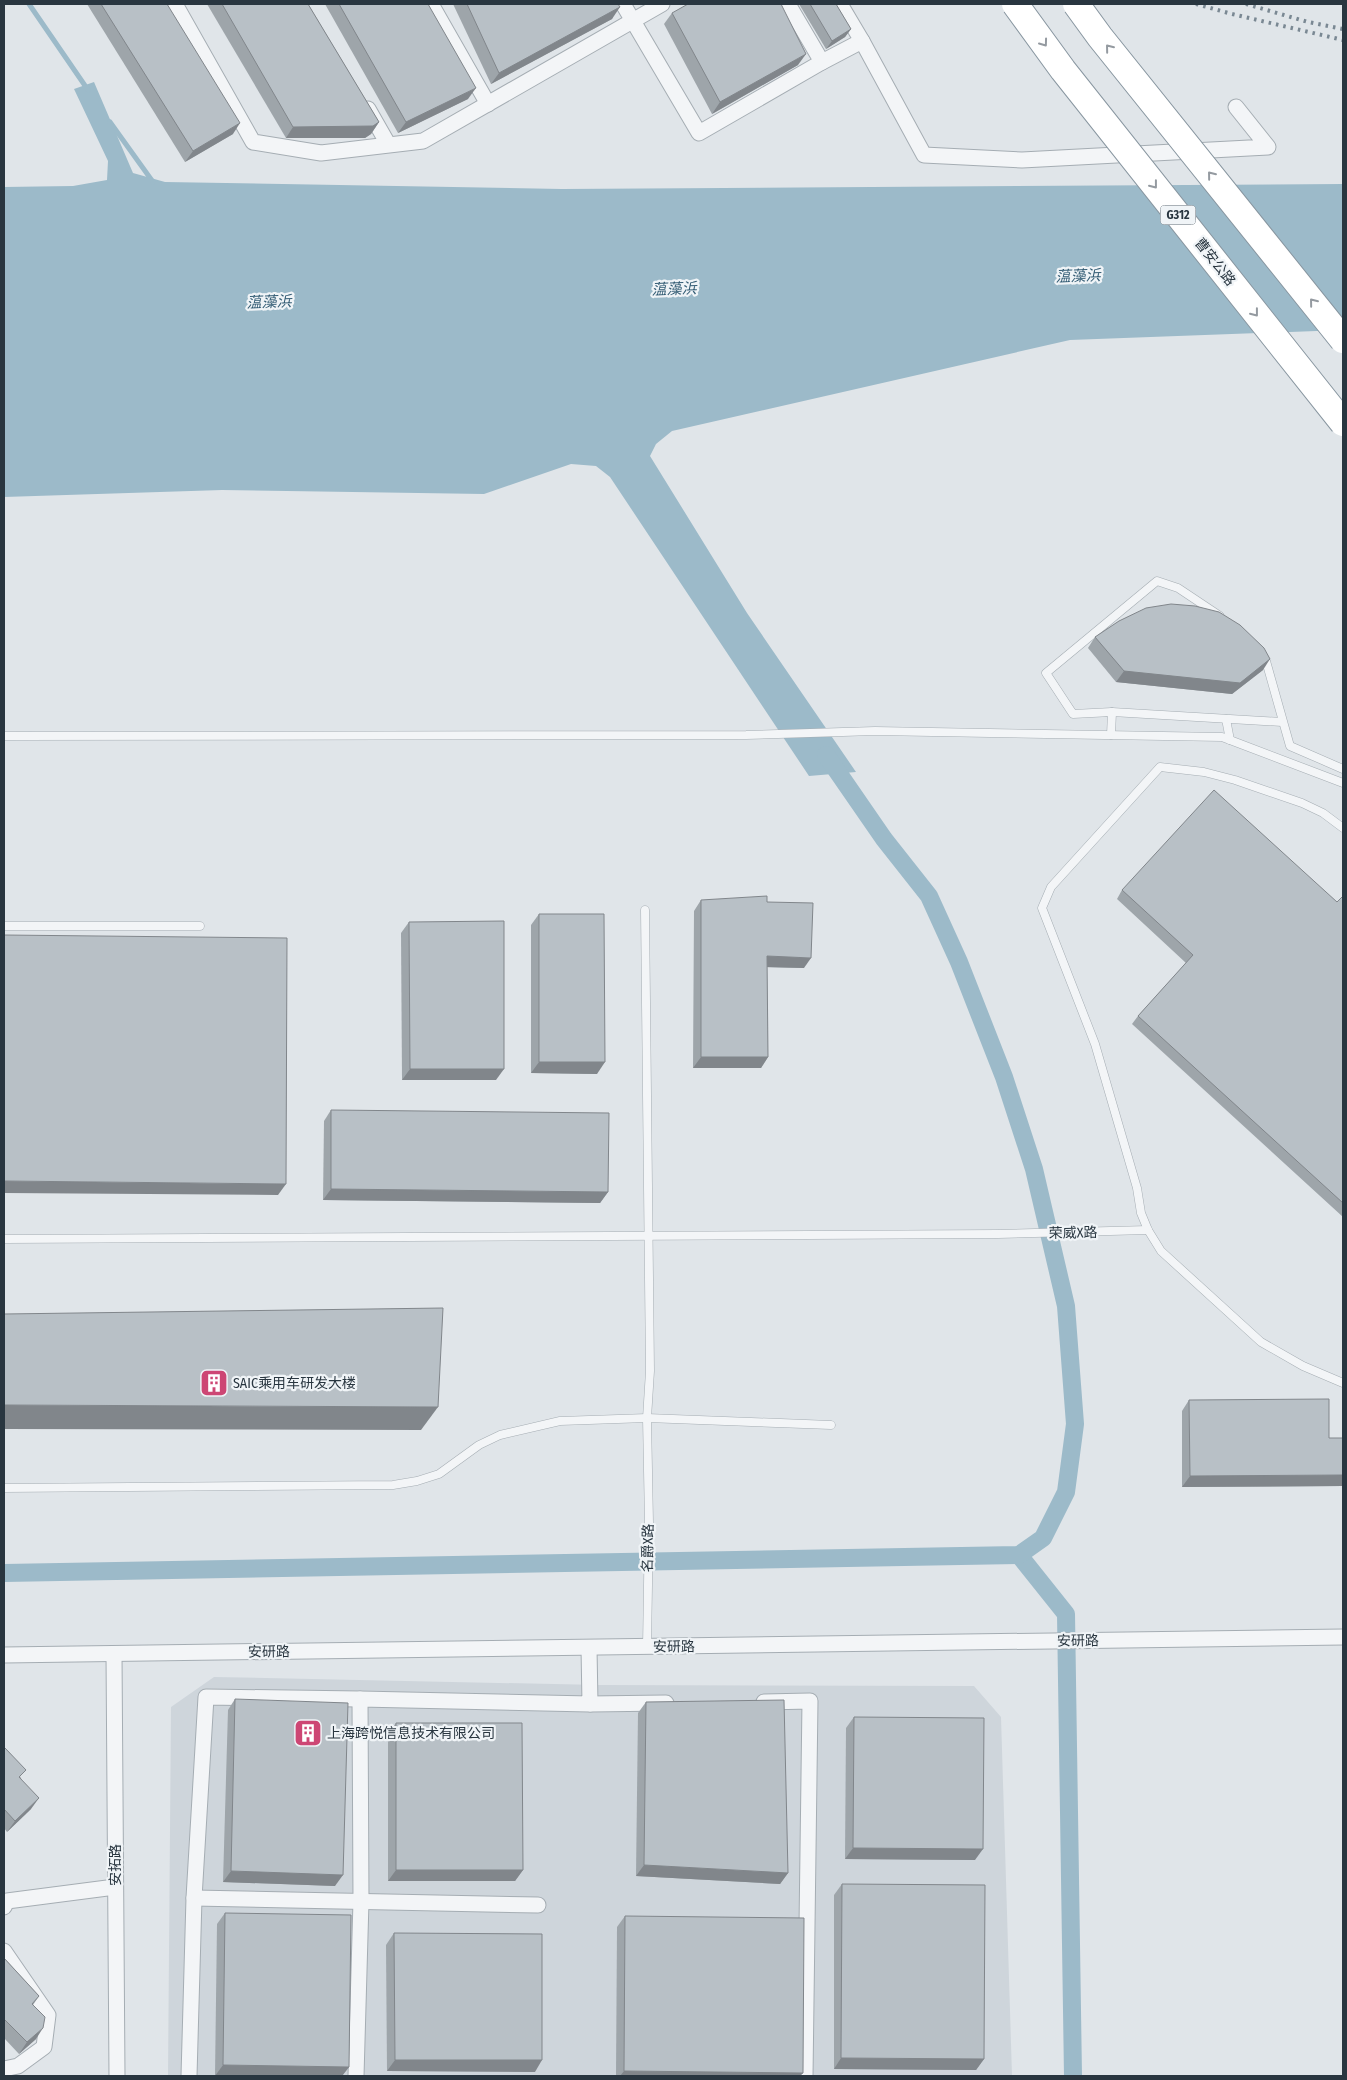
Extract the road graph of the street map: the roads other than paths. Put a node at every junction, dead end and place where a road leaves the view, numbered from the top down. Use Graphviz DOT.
graph roads {
  1 [pos="175,4"];
  2 [pos="431,4"];
  3 [pos="623,4"];
  4 [pos="662,4"];
  5 [pos="788,4"];
  6 [pos="840,4"];
  7 [pos="1015,4"];
  8 [pos="1076,4"];
  9 [pos="632,21"];
  10 [pos="862,41"];
  11 [pos="822,62"];
  12 [pos="360,95"];
  13 [pos="488,104"];
  14 [pos="1236,106"];
  15 [pos="388,144"];
  16 [pos="1343,340"];
  17 [pos="1343,424"];
  18 [pos="1227,623"];
  19 [pos="1253,649"];
  20 [pos="1112,712"];
  21 [pos="1226,719"];
  22 [pos="1282,722"];
  23 [pos="1112,735"];
  24 [pos="4,736"];
  25 [pos="1230,740"];
  26 [pos="1343,769"];
  27 [pos="1343,782"];
  28 [pos="1343,828"];
  29 [pos="645,910"];
  30 [pos="4,926"];
  31 [pos="200,926"];
  32 [pos="1148,1230"];
  33 [pos="649,1235"];
  34 [pos="4,1239"];
  35 [pos="1343,1383"];
  36 [pos="647,1418"];
  37 [pos="830,1425"];
  38 [pos="4,1488"];
  39 [pos="1343,1638"];
  40 [pos="647,1647"];
  41 [pos="589,1648"];
  42 [pos="114,1654"];
  43 [pos="4,1655"];
  44 [pos="360,1698"];
  45 [pos="750,1702"];
  46 [pos="680,1703"];
  47 [pos="590,1704"];
  48 [pos="115,1887"];
  49 [pos="194,1898"];
  50 [pos="361,1901"];
  51 [pos="5,1902"];
  52 [pos="538,1905"];
  53 [pos="4,1951"];
  54 [pos="4,2068"];
  55 [pos="117,2076"];
  56 [pos="189,2076"];
  57 [pos="356,2076"];
  58 [pos="805,2076"];
  1 -- 15 [label="street"];
  2 -- 13 [label="street"];
  3 -- 9 [label="street"];
  4 -- 9 [label="street"];
  5 -- 11 [label="street"];
  6 -- 10 [label="street"];
  7 -- 17 [label="highway, 曹安公路 / G312, one-way, bridge"];
  16 -- 8 [label="highway, one-way, bridge"];
  9 -- 11 [label="street"];
  9 -- 13 [label="street"];
  10 -- 11 [label="street"];
  10 -- 14 [label="street"];
  12 -- 15 [label="street"];
  13 -- 15 [label="street"];
  18 -- 20 [label="lane"];
  19 -- 22 [label="lane"];
  20 -- 21 [label="lane"];
  20 -- 23 [label="lane"];
  21 -- 22 [label="lane"];
  21 -- 25 [label="lane"];
  22 -- 26 [label="lane"];
  23 -- 24 [label="lane"];
  23 -- 25 [label="lane"];
  25 -- 27 [label="lane"];
  28 -- 32 [label="lane"];
  29 -- 33 [label="lane, 名爵X路"];
  30 -- 31 [label="lane"];
  32 -- 33 [label="lane, 荣威X路"];
  32 -- 35 [label="lane"];
  33 -- 34 [label="lane, 荣威X路"];
  33 -- 36 [label="lane, 名爵X路"];
  36 -- 37 [label="lane"];
  36 -- 38 [label="lane"];
  36 -- 40 [label="lane, 名爵X路"];
  39 -- 40 [label="street, 安研路"];
  40 -- 41 [label="street, 安研路"];
  41 -- 42 [label="street, 安研路"];
  41 -- 47 [label="street"];
  42 -- 43 [label="street, 安研路"];
  42 -- 48 [label="street, 安拓路"];
  44 -- 47 [label="street"];
  44 -- 49 [label="street"];
  44 -- 50 [label="street"];
  45 -- 58 [label="street"];
  46 -- 47 [label="street"];
  48 -- 51 [label="street"];
  48 -- 55 [label="street, 安拓路"];
  49 -- 50 [label="street"];
  49 -- 56 [label="street"];
  50 -- 52 [label="street"];
  50 -- 57 [label="street"];
  53 -- 54 [label="street"];
}
